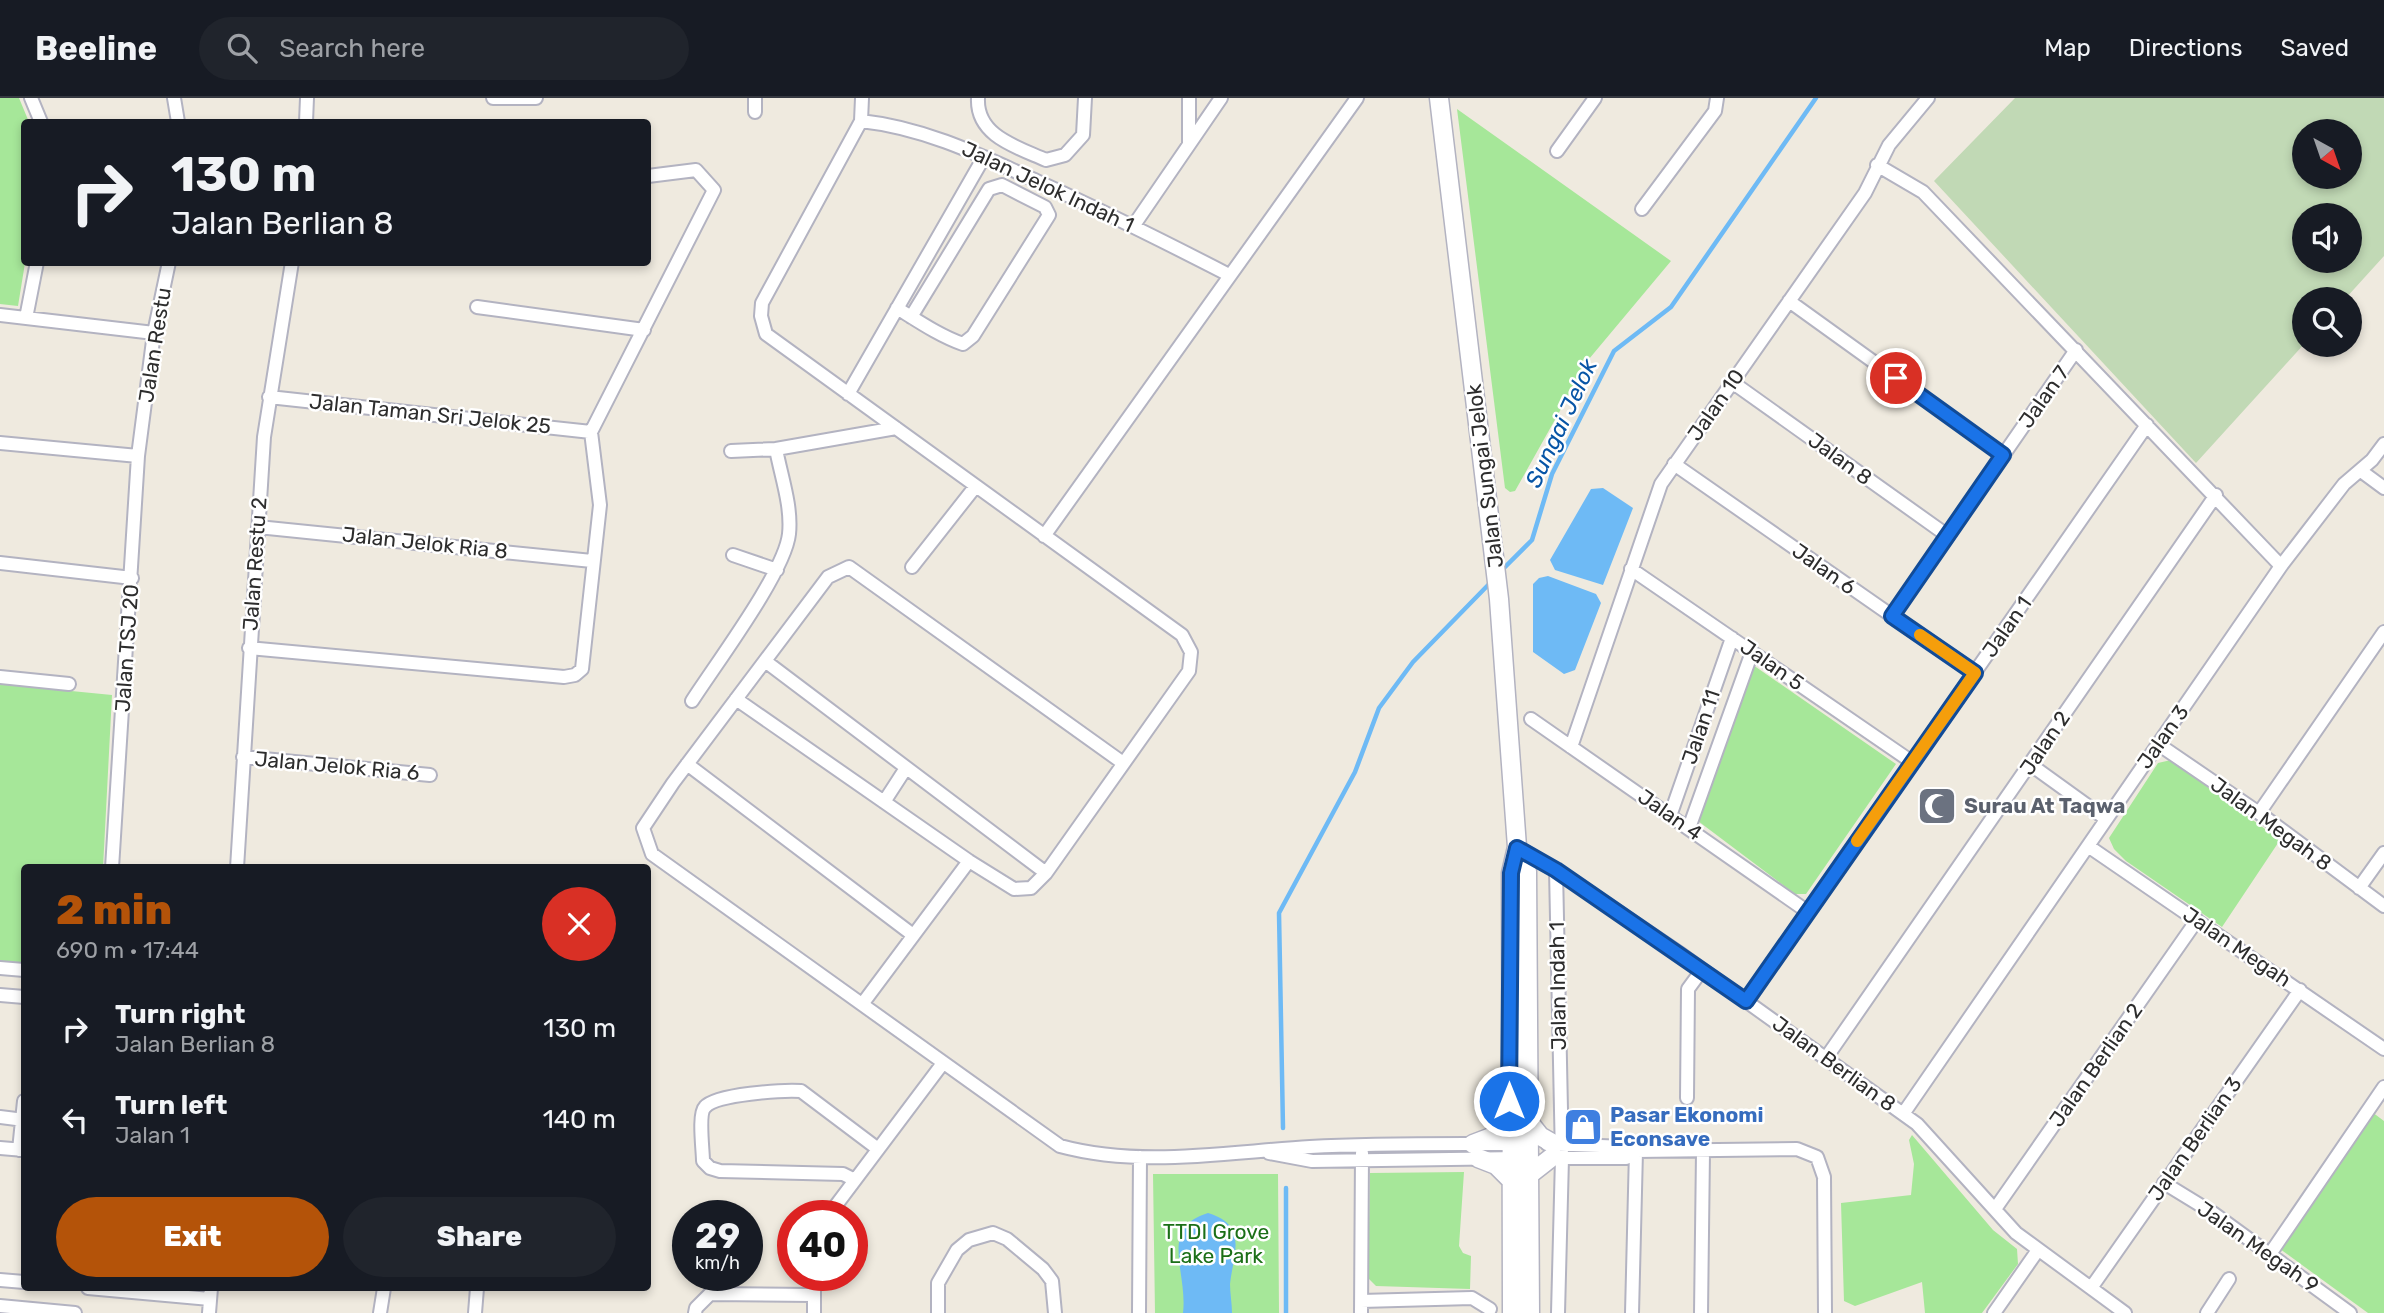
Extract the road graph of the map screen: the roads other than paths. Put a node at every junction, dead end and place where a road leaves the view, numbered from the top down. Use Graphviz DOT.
graph roads {
  1 [pos="31,98"];
  2 [pos="174,98"];
  3 [pos="307,98"];
  4 [pos="493,98"];
  5 [pos="536,98"];
  6 [pos="755,98"];
  7 [pos="862,98"];
  8 [pos="978,98"];
  9 [pos="1085,98"];
  10 [pos="1189,98"];
  11 [pos="1221,98"];
  12 [pos="1357,98"];
  13 [pos="1595,98"];
  14 [pos="1717,98"];
  15 [pos="1440,99"];
  16 [pos="1922,100"];
  17 [pos="755,112"];
  18 [pos="40,119"];
  19 [pos="178,119"];
  20 [pos="306,119"];
  21 [pos="860,121"];
  22 [pos="1189,143"];
  23 [pos="1557,151"];
  24 [pos="984,157"];
  25 [pos="1877,165"];
  26 [pos="651,176"];
  27 [pos="1642,209"];
  28 [pos="1134,225"];
  29 [pos="36,266"];
  30 [pos="168,266"];
  31 [pos="290,266"];
  32 [pos="1229,275"];
  33 [pos="1789,301"];
  34 [pos="477,307"];
  35 [pos="897,308"];
  36 [pos="0,315"];
  37 [pos="911,317"];
  38 [pos="26,318"];
  39 [pos="644,330"];
  40 [pos="154,333"];
  41 [pos="2076,350"];
  42 [pos="1732,382"];
  43 [pos="848,394"];
  44 [pos="269,397"];
  45 [pos="2147,425"];
  46 [pos="142,428"];
  47 [pos="895,428"];
  48 [pos="591,432"];
  49 [pos="0,443"];
  50 [pos="2384,443"];
  51 [pos="776,449"];
  52 [pos="731,451"];
  53 [pos="2003,455"];
  54 [pos="138,456"];
  55 [pos="1674,464"];
  56 [pos="2361,471"];
  57 [pos="975,487"];
  58 [pos="2384,488"];
  59 [pos="2216,495"];
  60 [pos="258,527"];
  61 [pos="1044,536"];
  62 [pos="1948,536"];
  63 [pos="733,555"];
  64 [pos="592,561"];
  65 [pos="0,563"];
  66 [pos="2281,566"];
  67 [pos="912,567"];
  68 [pos="1631,569"];
  69 [pos="777,570"];
  70 [pos="132,578"];
  71 [pos="1892,616"];
  72 [pos="2384,632"];
  73 [pos="1732,638"];
  74 [pos="249,648"];
  75 [pos="1752,652"];
  76 [pos="765,661"];
  77 [pos="1975,673"];
  78 [pos="0,677"];
  79 [pos="69,684"];
  80 [pos="736,699"];
  81 [pos="692,701"];
  82 [pos="1531,719"];
  83 [pos="2158,744"];
  84 [pos="1571,747"];
  85 [pos="243,757"];
  86 [pos="1913,762"];
  87 [pos="1123,763"];
  88 [pos="687,764"];
  89 [pos="2031,765"];
  90 [pos="906,768"];
  91 [pos="430,775"];
  92 [pos="884,802"];
  93 [pos="2259,813"];
  94 [pos="1670,816"];
  95 [pos="2106,819"];
  96 [pos="1689,828"];
  97 [pos="2088,846"];
  98 [pos="1517,852"];
  99 [pos="2384,853"];
  100 [pos="969,861"];
  101 [pos="112,864"];
  102 [pos="237,864"];
  103 [pos="1556,870"];
  104 [pos="1046,873"];
  105 [pos="2359,888"];
  106 [pos="2384,906"];
  107 [pos="1808,912"];
  108 [pos="2197,920"];
  109 [pos="914,935"];
  110 [pos="0,968"];
  111 [pos="1702,970"];
  112 [pos="21,971"];
  113 [pos="2300,990"];
  114 [pos="0,995"];
  115 [pos="21,996"];
  116 [pos="1746,1001"];
  117 [pos="863,1003"];
  118 [pos="2384,1049"];
  119 [pos="1826,1058"];
  120 [pos="943,1063"];
  121 [pos="2384,1087"];
  122 [pos="1687,1098"];
  123 [pos="1903,1114"];
  124 [pos="0,1117"];
  125 [pos="1509,1117"];
  126 [pos="21,1120"];
  127 [pos="1529,1122"];
  128 [pos="1438,1145"];
  129 [pos="0,1148"];
  130 [pos="878,1149"];
  131 [pos="21,1150"];
  132 [pos="1476,1151"];
  133 [pos="1510,1151"];
  134 [pos="1557,1151"];
  135 [pos="1636,1151"];
  136 [pos="1362,1152"];
  137 [pos="1703,1152"];
  138 [pos="1140,1157"];
  139 [pos="1438,1158"];
  140 [pos="1529,1159"];
  141 [pos="1510,1179"];
  142 [pos="855,1180"];
  143 [pos="2164,1183"];
  144 [pos="840,1200"];
  145 [pos="1995,1209"];
  146 [pos="2038,1250"];
  147 [pos="2270,1254"];
  148 [pos="2229,1279"];
  149 [pos="0,1280"];
  150 [pos="21,1282"];
  151 [pos="2091,1288"];
  152 [pos="150,1291"];
  153 [pos="384,1291"];
  154 [pos="477,1291"];
  155 [pos="814,1291"];
  156 [pos="211,1294"];
  157 [pos="814,1295"];
  158 [pos="0,1306"];
  159 [pos="1361,1307"];
  160 [pos="1490,1309"];
  161 [pos="2344,1311"];
  162 [pos="75,1313"];
  163 [pos="209,1313"];
  164 [pos="380,1313"];
  165 [pos="475,1313"];
  166 [pos="695,1313"];
  167 [pos="814,1313"];
  168 [pos="938,1313"];
  169 [pos="1055,1313"];
  170 [pos="1139,1313"];
  171 [pos="1512,1313"];
  172 [pos="1530,1313"];
  173 [pos="1558,1313"];
  174 [pos="1632,1313"];
  175 [pos="1701,1313"];
  176 [pos="1825,1313"];
  177 [pos="1994,1313"];
  178 [pos="2125,1313"];
  179 [pos="2207,1313"];
  1 -- 18 [label="street"];
  2 -- 19 [label="street"];
  3 -- 20 [label="street"];
  4 -- 5 [label="street"];
  6 -- 17 [label="street"];
  7 -- 21 [label="street"];
  8 -- 9 [label="street"];
  10 -- 22 [label="street"];
  11 -- 22 [label="street"];
  12 -- 32 [label="street"];
  13 -- 23 [label="street"];
  14 -- 27 [label="street"];
  15 -- 98 [label="street, Jalan Sungai Jelok"];
  16 -- 25 [label="street, Jalan 10"];
  21 -- 24 [label="street, Jalan Jelok Indah 1"];
  21 -- 43 [label="street"];
  22 -- 28 [label="street"];
  24 -- 28 [label="street, Jalan Jelok Indah 1"];
  24 -- 35 [label="street"];
  25 -- 33 [label="street, Jalan 10"];
  25 -- 41 [label="street"];
  26 -- 39 [label="street"];
  28 -- 32 [label="street, Jalan Jelok Indah 1"];
  29 -- 38 [label="street"];
  30 -- 40 [label="street, Jalan Restu"];
  31 -- 44 [label="street, Jalan Restu 2"];
  32 -- 61 [label="street"];
  33 -- 42 [label="street, Jalan 10"];
  33 -- 53 [label="street"];
  34 -- 39 [label="street"];
  35 -- 37 [label="street"];
  35 -- 43 [label="street"];
  36 -- 38 [label="street"];
  37 -- 37 [label="street"];
  38 -- 40 [label="street"];
  39 -- 48 [label="street"];
  40 -- 46 [label="street, Jalan Restu"];
  41 -- 45 [label="street"];
  41 -- 53 [label="street, Jalan 7"];
  42 -- 55 [label="street, Jalan 10"];
  42 -- 62 [label="street, Jalan 8"];
  43 -- 47 [label="street"];
  44 -- 48 [label="street, Jalan Taman Sri Jelok 25"];
  44 -- 60 [label="street, Jalan Restu 2"];
  45 -- 59 [label="street"];
  45 -- 77 [label="street, Jalan 1"];
  46 -- 54 [label="street, Jalan TSJ 20"];
  47 -- 51 [label="street"];
  47 -- 57 [label="street"];
  48 -- 64 [label="street"];
  49 -- 54 [label="street"];
  50 -- 56 [label="street, Jalan 3"];
  51 -- 52 [label="street"];
  51 -- 69 [label="street"];
  53 -- 62 [label="street, Jalan 7"];
  54 -- 70 [label="street, Jalan TSJ 20"];
  55 -- 68 [label="street, Jalan 10"];
  55 -- 71 [label="street, Jalan 6"];
  56 -- 58 [label="street"];
  56 -- 66 [label="street, Jalan 3"];
  57 -- 61 [label="street"];
  57 -- 67 [label="street"];
  59 -- 66 [label="street"];
  59 -- 89 [label="street, Jalan 2"];
  60 -- 64 [label="street, Jalan Jelok Ria 8"];
  60 -- 74 [label="street, Jalan Restu 2"];
  61 -- 87 [label="street"];
  62 -- 71 [label="street, Jalan 7"];
  63 -- 69 [label="street"];
  64 -- 74 [label="street"];
  65 -- 70 [label="street"];
  66 -- 83 [label="street, Jalan 3"];
  68 -- 73 [label="street, Jalan 5"];
  68 -- 84 [label="street, Jalan 10"];
  69 -- 81 [label="street"];
  70 -- 101 [label="street, Jalan TSJ 20"];
  71 -- 77 [label="street, Jalan 6"];
  72 -- 93 [label="street"];
  73 -- 75 [label="street, Jalan 5"];
  73 -- 94 [label="street, Jalan 11"];
  74 -- 85 [label="street, Jalan Restu 2"];
  75 -- 86 [label="street, Jalan 5"];
  75 -- 96 [label="street, Jalan 11"];
  76 -- 80 [label="street"];
  76 -- 87 [label="street"];
  76 -- 90 [label="street"];
  77 -- 86 [label="street, Jalan 1"];
  78 -- 79 [label="street"];
  80 -- 88 [label="street"];
  80 -- 92 [label="street"];
  82 -- 84 [label="street, Jalan 4"];
  83 -- 93 [label="street, Jalan Megah 8"];
  83 -- 95 [label="street, Jalan 3"];
  84 -- 94 [label="street, Jalan 4"];
  85 -- 91 [label="street, Jalan Jelok Ria 6"];
  85 -- 102 [label="street, Jalan Restu 2"];
  86 -- 107 [label="street, Jalan 1"];
  87 -- 104 [label="street"];
  88 -- 109 [label="street"];
  88 -- 117 [label="street"];
  89 -- 95 [label="street"];
  89 -- 119 [label="street, Jalan 2"];
  90 -- 92 [label="street"];
  90 -- 104 [label="street"];
  92 -- 100 [label="street"];
  93 -- 105 [label="street, Jalan Megah 8"];
  94 -- 96 [label="street, Jalan 4"];
  95 -- 97 [label="street, Jalan 3"];
  96 -- 107 [label="street, Jalan 4"];
  97 -- 108 [label="street, Jalan Megah"];
  97 -- 123 [label="street, Jalan 3"];
  98 -- 103 [label="street, Jalan Berlian 8"];
  98 -- 125 [label="street, Jalan Sungai Jelok"];
  98 -- 127 [label="street, Jalan Sungai Jelok"];
  99 -- 105 [label="street"];
  100 -- 104 [label="street"];
  100 -- 109 [label="street"];
  103 -- 111 [label="street, Jalan Berlian 8"];
  103 -- 134 [label="street, Jalan Indah 1"];
  105 -- 106 [label="street, Jalan Megah 8"];
  107 -- 116 [label="street, Jalan 1"];
  108 -- 113 [label="street, Jalan Megah"];
  108 -- 145 [label="street, Jalan Berlian 2"];
  109 -- 117 [label="street"];
  110 -- 112 [label="street"];
  111 -- 116 [label="street, Jalan Berlian 8"];
  111 -- 122 [label="street"];
  113 -- 118 [label="street, Jalan Megah"];
  113 -- 143 [label="street, Jalan Berlian 3"];
  114 -- 115 [label="street"];
  116 -- 119 [label="street, Jalan Berlian 8"];
  117 -- 120 [label="street"];
  119 -- 123 [label="street, Jalan Berlian 8"];
  120 -- 130 [label="street"];
  120 -- 138 [label="street"];
  121 -- 147 [label="street"];
  123 -- 145 [label="street, Jalan Berlian 8"];
  124 -- 126 [label="street"];
  125 -- 132 [label="street"];
  125 -- 133 [label="street, Jalan Sungai Jelok"];
  127 -- 134 [label="street"];
  127 -- 140 [label="street, Jalan Sungai Jelok"];
  128 -- 132 [label="street"];
  128 -- 136 [label="street"];
  128 -- 139 [label="street"];
  129 -- 131 [label="street"];
  130 -- 142 [label="street"];
  130 -- 142 [label="street"];
  132 -- 133 [label="street"];
  132 -- 139 [label="street"];
  132 -- 141 [label="street"];
  133 -- 140 [label="street"];
  133 -- 141 [label="street, Jalan Sungai Jelok"];
  134 -- 135 [label="street"];
  134 -- 140 [label="street"];
  134 -- 140 [label="street"];
  134 -- 173 [label="street, Jalan Indah 1"];
  135 -- 137 [label="street"];
  135 -- 174 [label="street"];
  136 -- 138 [label="street"];
  136 -- 139 [label="street"];
  136 -- 159 [label="street"];
  137 -- 175 [label="street"];
  137 -- 176 [label="street"];
  138 -- 170 [label="street"];
  140 -- 172 [label="street, Jalan Sungai Jelok"];
  141 -- 171 [label="street, Jalan Sungai Jelok"];
  142 -- 144 [label="street"];
  143 -- 147 [label="street, Jalan Megah 9"];
  143 -- 151 [label="street, Jalan Berlian 3"];
  145 -- 146 [label="street, Jalan Berlian 8"];
  146 -- 151 [label="street, Jalan Berlian 8"];
  146 -- 177 [label="street"];
  147 -- 161 [label="street, Jalan Megah 9"];
  148 -- 179 [label="street"];
  149 -- 150 [label="street"];
  151 -- 178 [label="street, Jalan Berlian 8"];
  152 -- 156 [label="street"];
  153 -- 164 [label="street"];
  154 -- 165 [label="street"];
  155 -- 157 [label="street"];
  156 -- 163 [label="street"];
  157 -- 166 [label="street"];
  157 -- 167 [label="street"];
  158 -- 162 [label="street"];
  159 -- 160 [label="street"];
  168 -- 169 [label="street"];
}
